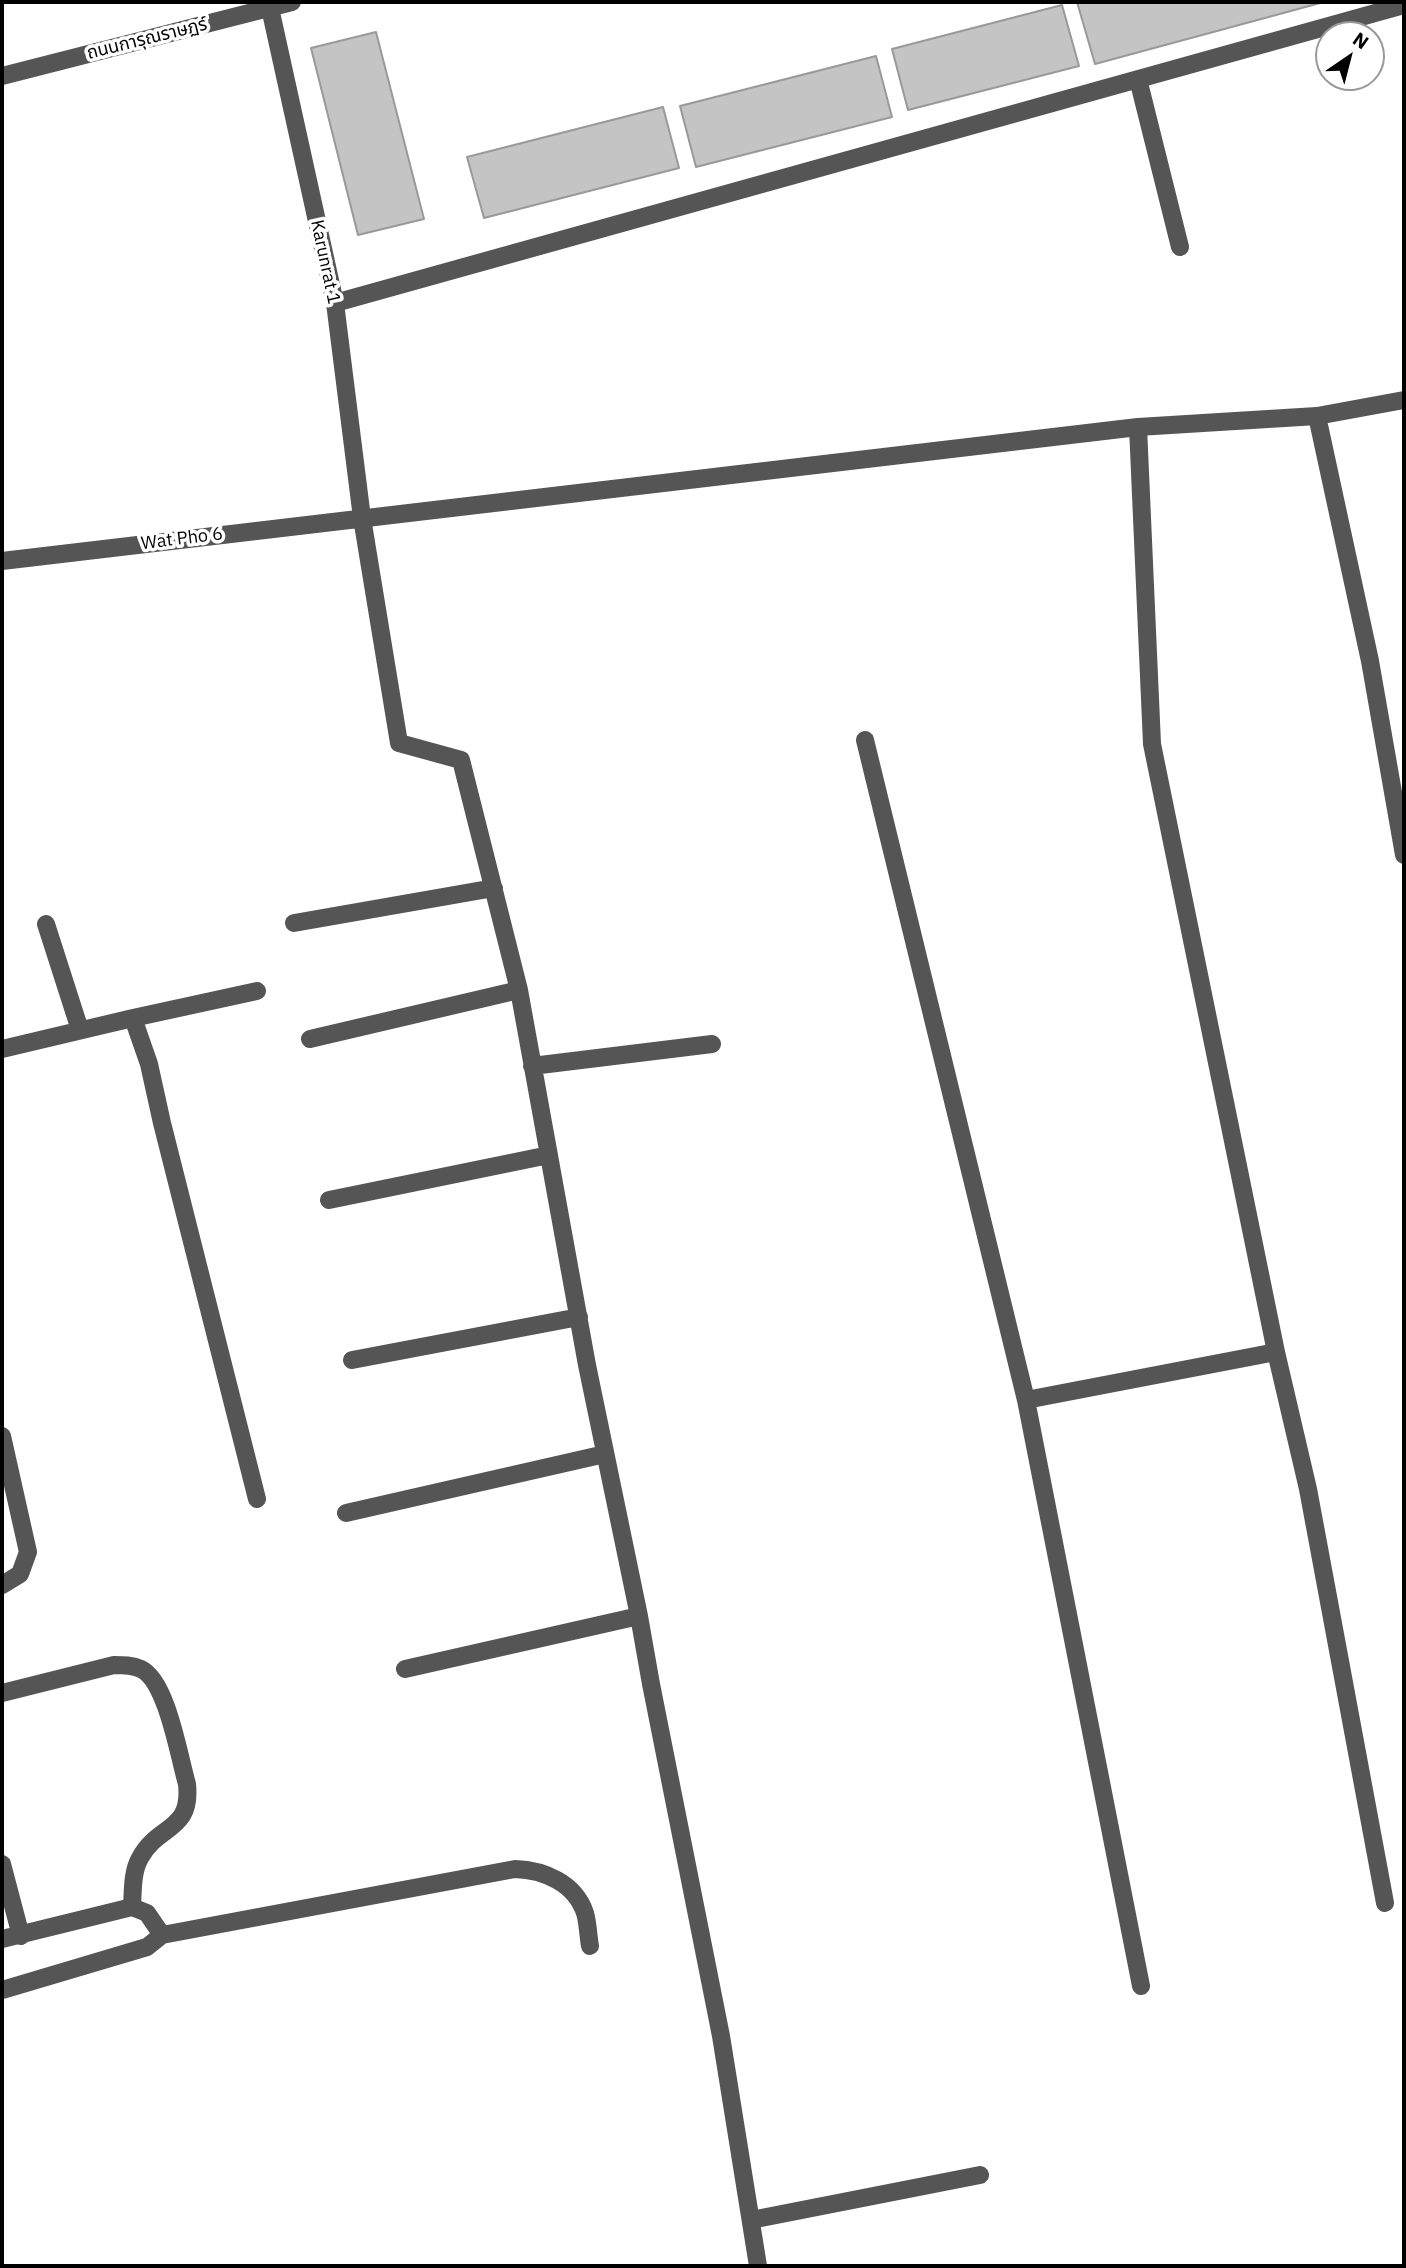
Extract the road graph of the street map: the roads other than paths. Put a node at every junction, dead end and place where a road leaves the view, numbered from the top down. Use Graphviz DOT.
graph roads {
  1 [pos="292,2"];
  2 [pos="1404,5"];
  3 [pos="271,8"];
  4 [pos="2,75"];
  5 [pos="1138,79"];
  6 [pos="1180,247"];
  7 [pos="335,303"];
  8 [pos="1404,400"];
  9 [pos="1317,416"];
  10 [pos="1138,427"];
  11 [pos="362,519"];
  12 [pos="2,561"];
  13 [pos="865,740"];
  14 [pos="1404,855"];
  15 [pos="494,888"];
  16 [pos="293,923"];
  17 [pos="46,924"];
  18 [pos="519,990"];
  19 [pos="257,991"];
  20 [pos="133,1018"];
  21 [pos="80,1030"];
  22 [pos="310,1039"];
  23 [pos="712,1044"];
  24 [pos="2,1049"];
  25 [pos="533,1066"];
  26 [pos="549,1155"];
  27 [pos="329,1200"];
  28 [pos="579,1317"];
  29 [pos="1276,1352"];
  30 [pos="352,1360"];
  31 [pos="1026,1400"];
  32 [pos="2,1436"];
  33 [pos="605,1454"];
  34 [pos="257,1499"];
  35 [pos="346,1513"];
  36 [pos="2,1585"];
  37 [pos="639,1616"];
  38 [pos="405,1669"];
  39 [pos="2,1693"];
  40 [pos="2,1864"];
  41 [pos="1385,1903"];
  42 [pos="132,1907"];
  43 [pos="162,1935"];
  44 [pos="21,1936"];
  45 [pos="2,1939"];
  46 [pos="590,1945"];
  47 [pos="1141,1986"];
  48 [pos="2,1990"];
  49 [pos="980,2175"];
  50 [pos="751,2220"];
  51 [pos="758,2266"];
  1 -- 3 [label="street, ถนนการุณราษฏร์"];
  2 -- 5 [label="street"];
  3 -- 4 [label="street, ถนนการุณราษฏร์"];
  3 -- 7 [label="street, Karunrat 1"];
  5 -- 6 [label="street"];
  5 -- 7 [label="street"];
  7 -- 11 [label="street, Karunrat 1"];
  8 -- 9 [label="street, Wat Pho 6"];
  9 -- 10 [label="street, Wat Pho 6"];
  9 -- 14 [label="street"];
  10 -- 11 [label="street, Wat Pho 6"];
  10 -- 29 [label="street"];
  11 -- 12 [label="street, Wat Pho 6"];
  11 -- 15 [label="street, Karunrat 1"];
  13 -- 31 [label="street"];
  15 -- 16 [label="street"];
  15 -- 18 [label="street"];
  17 -- 21 [label="street"];
  18 -- 22 [label="street"];
  18 -- 25 [label="street"];
  19 -- 20 [label="street"];
  20 -- 21 [label="street"];
  20 -- 34 [label="street"];
  21 -- 24 [label="street"];
  23 -- 25 [label="street"];
  25 -- 26 [label="street"];
  26 -- 27 [label="street"];
  26 -- 28 [label="street"];
  28 -- 30 [label="street"];
  28 -- 33 [label="street"];
  29 -- 31 [label="street"];
  29 -- 41 [label="street"];
  31 -- 47 [label="street"];
  32 -- 36 [label="street"];
  33 -- 35 [label="street"];
  33 -- 37 [label="street"];
  37 -- 38 [label="street"];
  37 -- 50 [label="street"];
  39 -- 42 [label="street"];
  40 -- 44 [label="street"];
  42 -- 43 [label="street"];
  42 -- 44 [label="street"];
  43 -- 46 [label="street"];
  43 -- 48 [label="street"];
  44 -- 45 [label="street"];
  49 -- 50 [label="street"];
  50 -- 51 [label="street"];
}
